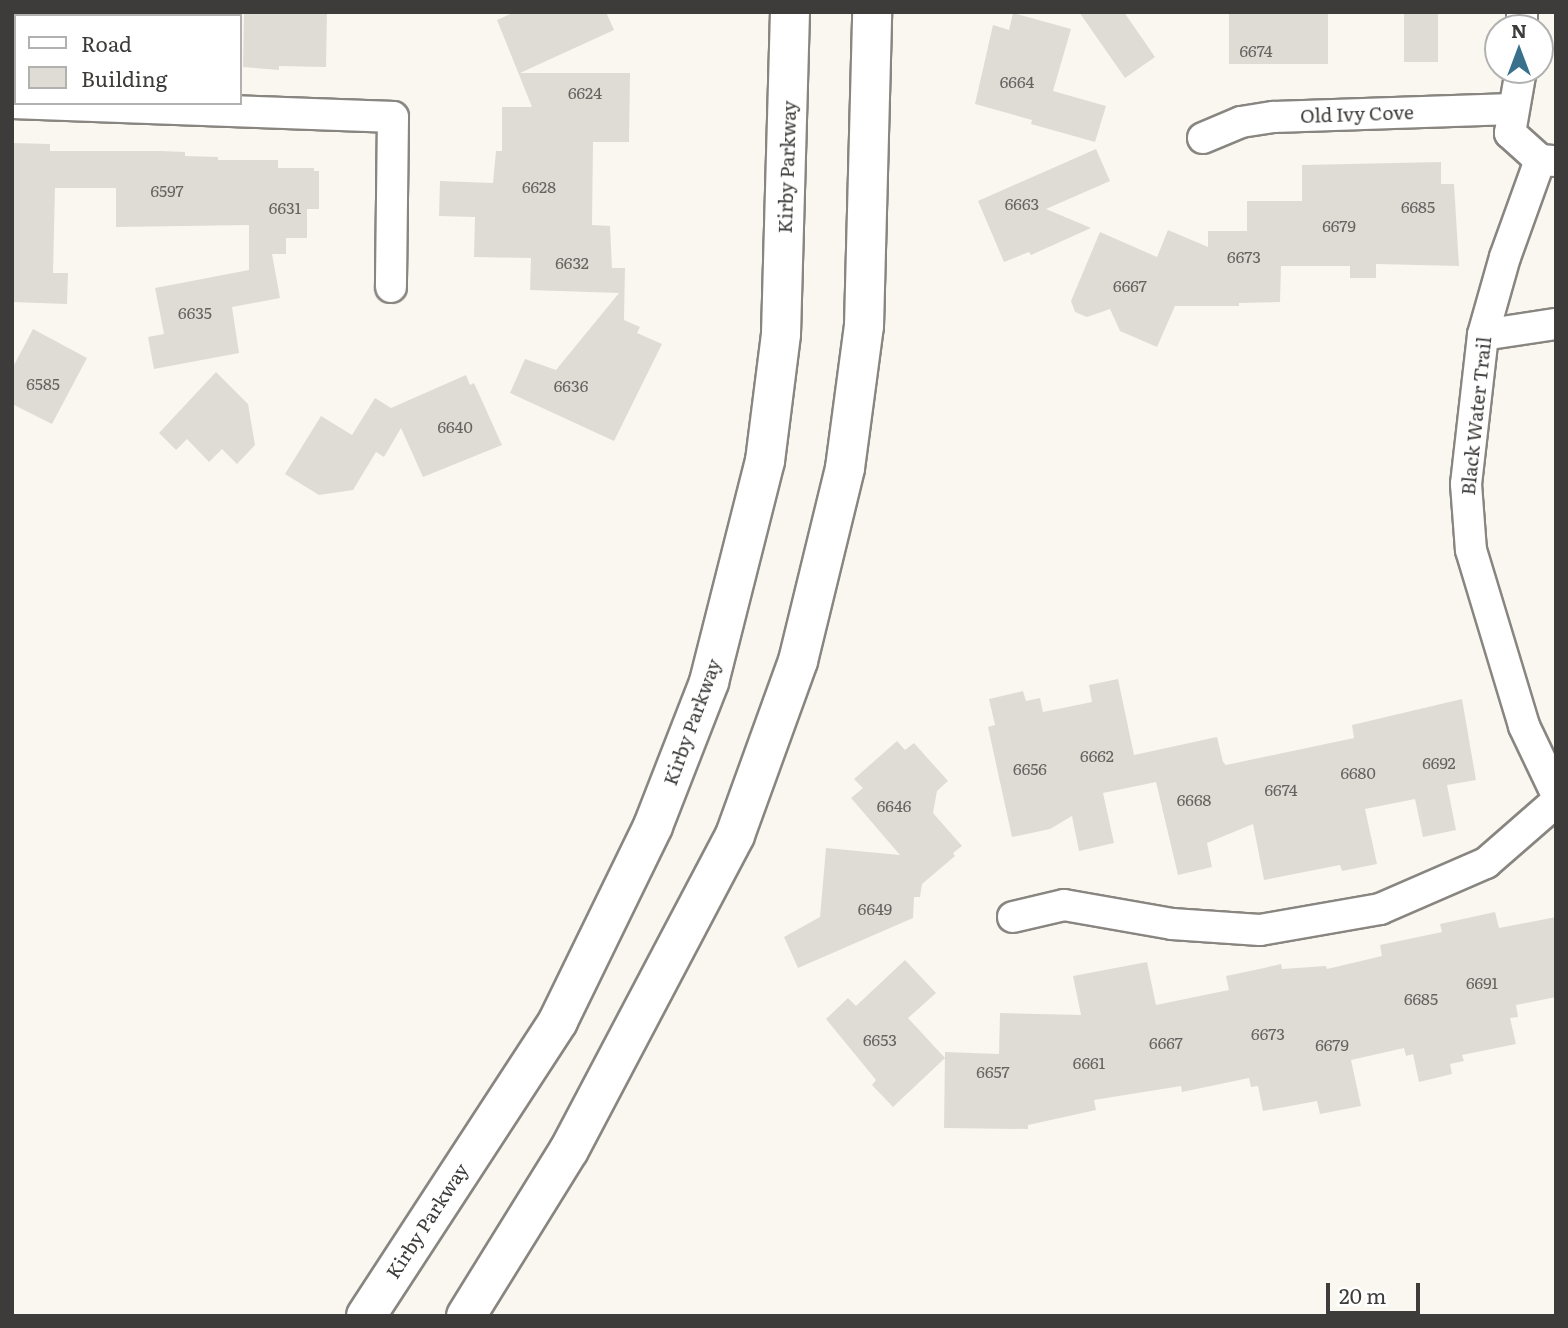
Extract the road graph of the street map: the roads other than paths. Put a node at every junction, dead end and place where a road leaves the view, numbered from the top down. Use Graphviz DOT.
graph roads {
  1 [pos="790,12"];
  2 [pos="872,12"];
  3 [pos="1518,84"];
  4 [pos="66,105"];
  5 [pos="1513,109"];
  6 [pos="1203,138"];
  7 [pos="1548,161"];
  8 [pos="391,287"];
  9 [pos="1556,324"];
  10 [pos="1483,335"];
  11 [pos="1556,793"];
  12 [pos="1556,802"];
  13 [pos="1013,917"];
  14 [pos="366,1316"];
  15 [pos="466,1316"];
  1 -- 14 [label="main road, Kirby Parkway"];
  2 -- 15 [label="main road"];
  3 -- 5 [label="street, Black Water Trail"];
  4 -- 8 [label="street"];
  5 -- 6 [label="street, Old Ivy Cove"];
  5 -- 7 [label="street, Black Water Trail"];
  7 -- 10 [label="street, Black Water Trail"];
  9 -- 10 [label="street"];
  10 -- 11 [label="street, Black Water Trail"];
  12 -- 13 [label="street"];
}
